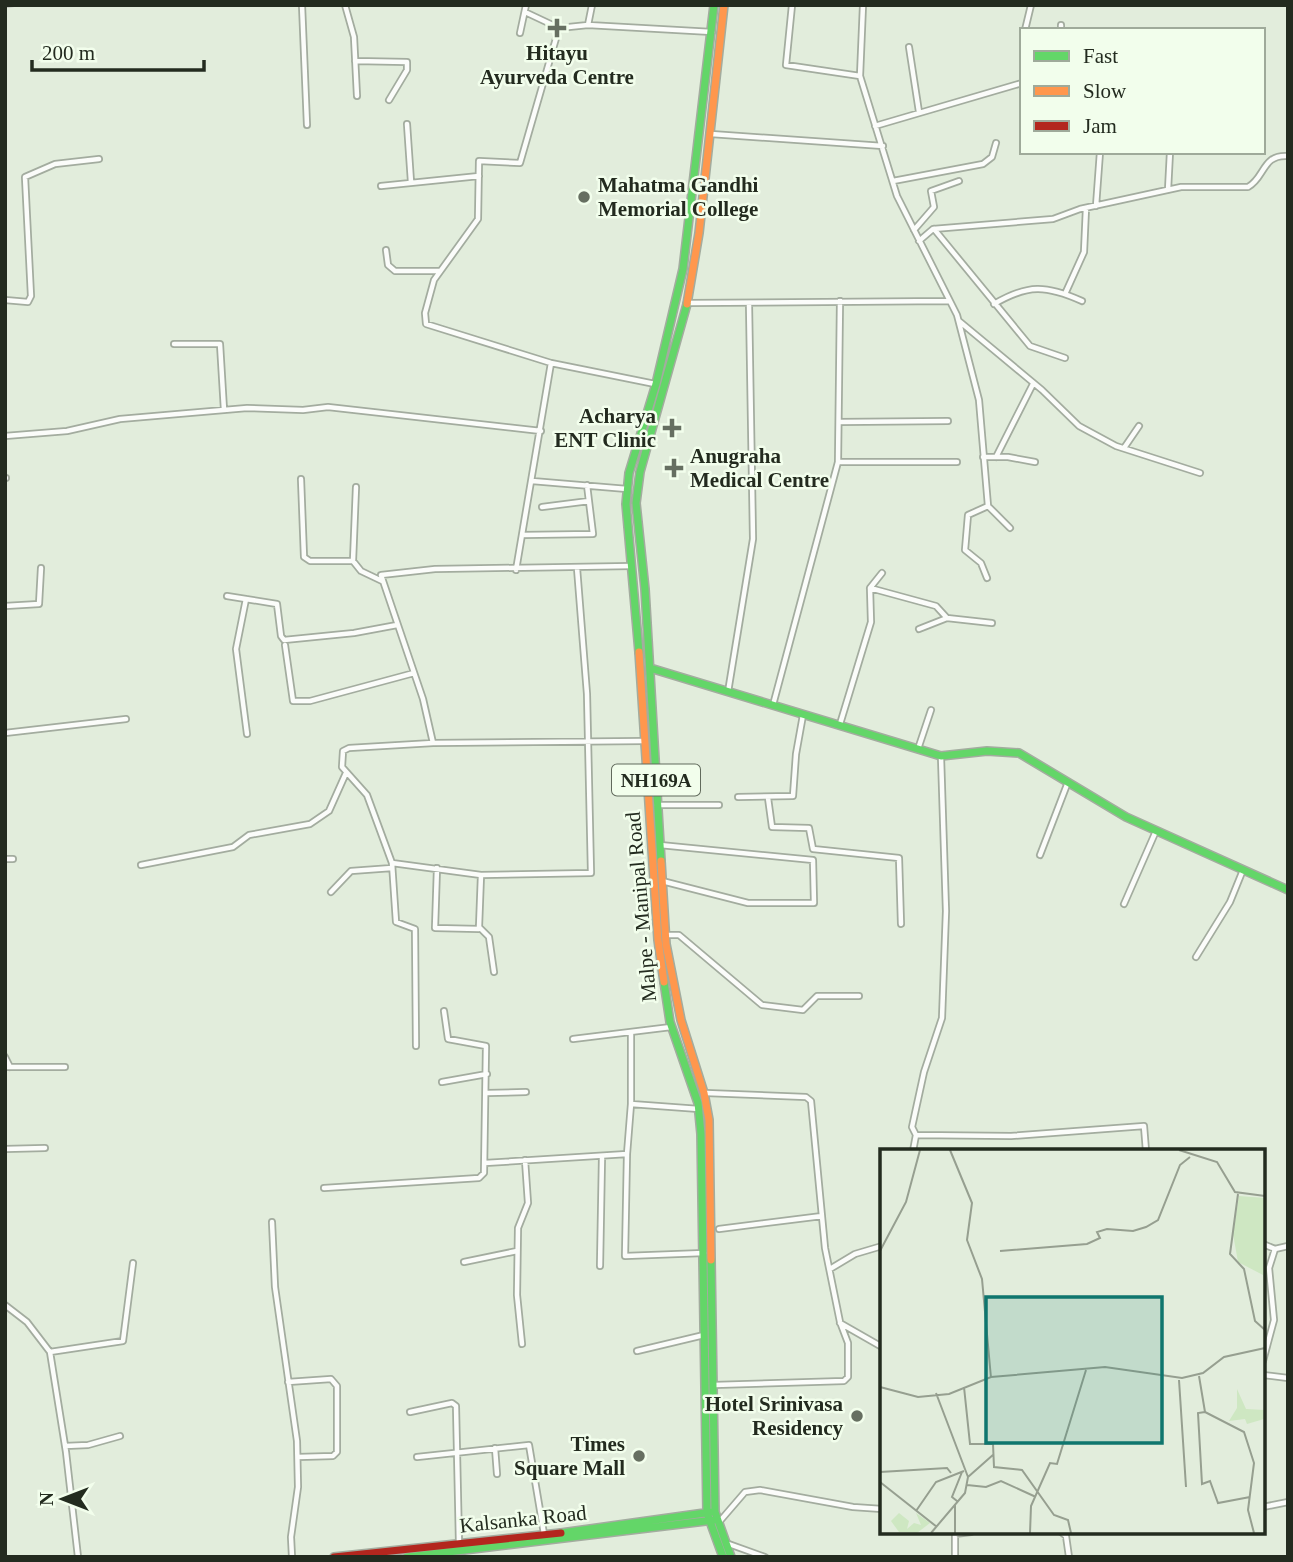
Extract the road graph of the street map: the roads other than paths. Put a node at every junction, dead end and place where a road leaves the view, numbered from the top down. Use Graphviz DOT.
graph roads {
  1 [pos="302,5"];
  2 [pos="345,5"];
  3 [pos="526,5"];
  4 [pos="592,5"];
  5 [pos="714,5"];
  6 [pos="724,5"];
  7 [pos="792,5"];
  8 [pos="863,5"];
  9 [pos="1031,5"];
  10 [pos="525,12"];
  11 [pos="588,25"];
  12 [pos="559,28"];
  13 [pos="1026,28"];
  14 [pos="713,32"];
  15 [pos="520,33"];
  16 [pos="909,47"];
  17 [pos="355,61"];
  18 [pos="860,76"];
  19 [pos="1020,84"];
  20 [pos="357,96"];
  21 [pos="389,100"];
  22 [pos="919,112"];
  23 [pos="407,124"];
  24 [pos="307,125"];
  25 [pos="874,126"];
  26 [pos="710,134"];
  27 [pos="996,143"];
  28 [pos="883,146"];
  29 [pos="1100,154"];
  30 [pos="1170,154"];
  31 [pos="1288,156"];
  32 [pos="99,159"];
  33 [pos="697,164"];
  34 [pos="707,165"];
  35 [pos="479,176"];
  36 [pos="893,181"];
  37 [pos="959,181"];
  38 [pos="411,183"];
  39 [pos="380,186"];
  40 [pos="1168,190"];
  41 [pos="1096,206"];
  42 [pos="1086,208"];
  43 [pos="933,229"];
  44 [pos="914,230"];
  45 [pos="919,241"];
  46 [pos="386,250"];
  47 [pos="440,271"];
  48 [pos="1065,293"];
  49 [pos="5,300"];
  50 [pos="839,301"];
  51 [pos="949,301"];
  52 [pos="1082,301"];
  53 [pos="688,303"];
  54 [pos="749,304"];
  55 [pos="994,304"];
  56 [pos="958,320"];
  57 [pos="174,344"];
  58 [pos="1065,358"];
  59 [pos="551,363"];
  60 [pos="656,384"];
  61 [pos="1033,384"];
  62 [pos="224,410"];
  63 [pos="948,421"];
  64 [pos="839,422"];
  65 [pos="1139,426"];
  66 [pos="541,431"];
  67 [pos="5,436"];
  68 [pos="1124,448"];
  69 [pos="983,457"];
  70 [pos="996,457"];
  71 [pos="838,462"];
  72 [pos="957,462"];
  73 [pos="1035,462"];
  74 [pos="1200,473"];
  75 [pos="302,479"];
  76 [pos="532,481"];
  77 [pos="587,485"];
  78 [pos="356,487"];
  79 [pos="627,489"];
  80 [pos="589,501"];
  81 [pos="988,506"];
  82 [pos="542,507"];
  83 [pos="1010,528"];
  84 [pos="522,536"];
  85 [pos="353,561"];
  86 [pos="633,566"];
  87 [pos="41,568"];
  88 [pos="577,568"];
  89 [pos="516,570"];
  90 [pos="882,573"];
  91 [pos="987,578"];
  92 [pos="383,582"];
  93 [pos="870,588"];
  94 [pos="645,589"];
  95 [pos="635,590"];
  96 [pos="226,596"];
  97 [pos="246,599"];
  98 [pos="5,606"];
  99 [pos="947,618"];
  100 [pos="992,623"];
  101 [pos="397,625"];
  102 [pos="919,629"];
  103 [pos="285,645"];
  104 [pos="650,668"];
  105 [pos="414,673"];
  106 [pos="728,692"];
  107 [pos="773,705"];
  108 [pos="931,710"];
  109 [pos="803,714"];
  110 [pos="126,719"];
  111 [pos="840,724"];
  112 [pos="5,733"];
  113 [pos="247,734"];
  114 [pos="646,741"];
  115 [pos="433,743"];
  116 [pos="589,744"];
  117 [pos="918,750"];
  118 [pos="941,756"];
  119 [pos="346,773"];
  120 [pos="1068,782"];
  121 [pos="738,797"];
  122 [pos="768,798"];
  123 [pos="657,805"];
  124 [pos="719,805"];
  125 [pos="1156,831"];
  126 [pos="660,845"];
  127 [pos="813,849"];
  128 [pos="1040,856"];
  129 [pos="5,859"];
  130 [pos="13,859"];
  131 [pos="813,860"];
  132 [pos="141,865"];
  133 [pos="392,865"];
  134 [pos="437,868"];
  135 [pos="1244,870"];
  136 [pos="481,875"];
  137 [pos="661,881"];
  138 [pos="1288,890"];
  139 [pos="331,892"];
  140 [pos="1124,904"];
  141 [pos="901,924"];
  142 [pos="479,929"];
  143 [pos="666,936"];
  144 [pos="1196,957"];
  145 [pos="494,972"];
  146 [pos="859,996"];
  147 [pos="444,1011"];
  148 [pos="672,1027"];
  149 [pos="631,1033"];
  150 [pos="573,1039"];
  151 [pos="416,1046"];
  152 [pos="5,1057"];
  153 [pos="8,1067"];
  154 [pos="65,1067"];
  155 [pos="487,1074"];
  156 [pos="442,1082"];
  157 [pos="526,1092"];
  158 [pos="487,1093"];
  159 [pos="704,1093"];
  160 [pos="631,1104"];
  161 [pos="703,1108"];
  162 [pos="916,1135"];
  163 [pos="46,1148"];
  164 [pos="5,1149"];
  165 [pos="913,1149"];
  166 [pos="1146,1149"];
  167 [pos="627,1154"];
  168 [pos="602,1157"];
  169 [pos="526,1160"];
  170 [pos="485,1164"];
  171 [pos="324,1188"];
  172 [pos="822,1216"];
  173 [pos="272,1222"];
  174 [pos="719,1229"];
  175 [pos="1265,1245"];
  176 [pos="1288,1246"];
  177 [pos="880,1247"];
  178 [pos="1275,1249"];
  179 [pos="518,1251"];
  180 [pos="704,1253"];
  181 [pos="464,1262"];
  182 [pos="133,1263"];
  183 [pos="600,1266"];
  184 [pos="830,1269"];
  185 [pos="5,1305"];
  186 [pos="839,1322"];
  187 [pos="705,1335"];
  188 [pos="522,1344"];
  189 [pos="880,1346"];
  190 [pos="50,1352"];
  191 [pos="637,1352"];
  192 [pos="1265,1354"];
  193 [pos="1265,1375"];
  194 [pos="1288,1378"];
  195 [pos="288,1381"];
  196 [pos="713,1385"];
  197 [pos="410,1412"];
  198 [pos="120,1436"];
  199 [pos="65,1446"];
  200 [pos="495,1448"];
  201 [pos="456,1451"];
  202 [pos="298,1457"];
  203 [pos="417,1457"];
  204 [pos="497,1474"];
  205 [pos="1288,1502"];
  206 [pos="1265,1507"];
  207 [pos="880,1509"];
  208 [pos="714,1517"];
  209 [pos="544,1534"];
  210 [pos="955,1534"];
  211 [pos="1064,1534"];
  212 [pos="726,1543"];
  213 [pos="458,1550"];
  214 [pos="78,1557"];
  215 [pos="292,1557"];
  216 [pos="334,1557"];
  217 [pos="407,1557"];
  218 [pos="723,1557"];
  219 [pos="731,1557"];
  220 [pos="765,1557"];
  221 [pos="955,1557"];
  222 [pos="1069,1557"];
  1 -- 24 [label="street"];
  2 -- 17 [label="street"];
  3 -- 10 [label="street"];
  4 -- 11 [label="street"];
  5 -- 14 [label="main road, Malpe - Manipal Road / NH169A"];
  6 -- 26 [label="main road, Malpe - Manipal Road / NH169A"];
  7 -- 18 [label="street"];
  8 -- 18 [label="street"];
  9 -- 13 [label="street"];
  10 -- 12 [label="street"];
  10 -- 15 [label="street"];
  11 -- 12 [label="street"];
  11 -- 14 [label="street"];
  12 -- 35 [label="street"];
  14 -- 33 [label="main road, Malpe - Manipal Road / NH169A"];
  16 -- 22 [label="street"];
  17 -- 20 [label="street"];
  17 -- 21 [label="street"];
  18 -- 25 [label="street"];
  19 -- 22 [label="street"];
  22 -- 25 [label="street"];
  23 -- 38 [label="street"];
  25 -- 28 [label="street"];
  26 -- 28 [label="street"];
  26 -- 34 [label="main road, Malpe - Manipal Road / NH169A"];
  27 -- 36 [label="street"];
  28 -- 36 [label="street"];
  29 -- 41 [label="street"];
  30 -- 40 [label="street"];
  31 -- 40 [label="street"];
  32 -- 49 [label="street"];
  33 -- 34 [label="street"];
  33 -- 60 [label="main road, Malpe - Manipal Road / NH169A"];
  34 -- 53 [label="main road, Malpe - Manipal Road / NH169A"];
  35 -- 38 [label="street"];
  35 -- 47 [label="street"];
  36 -- 44 [label="street"];
  37 -- 44 [label="street"];
  38 -- 39 [label="street"];
  40 -- 41 [label="street"];
  41 -- 42 [label="street"];
  42 -- 43 [label="street"];
  42 -- 48 [label="street"];
  43 -- 45 [label="street"];
  43 -- 55 [label="street"];
  44 -- 45 [label="street"];
  45 -- 51 [label="street"];
  46 -- 47 [label="street"];
  47 -- 59 [label="street"];
  48 -- 52 [label="street"];
  48 -- 55 [label="street"];
  50 -- 51 [label="street"];
  50 -- 54 [label="street"];
  50 -- 64 [label="street"];
  51 -- 56 [label="street"];
  53 -- 54 [label="street"];
  53 -- 94 [label="main road, Malpe - Manipal Road / NH169A"];
  54 -- 106 [label="street"];
  55 -- 58 [label="street"];
  56 -- 61 [label="street"];
  56 -- 69 [label="street"];
  57 -- 62 [label="street"];
  59 -- 60 [label="street"];
  59 -- 66 [label="street"];
  60 -- 79 [label="main road, Malpe - Manipal Road / NH169A"];
  61 -- 68 [label="street"];
  61 -- 70 [label="street"];
  62 -- 66 [label="street"];
  62 -- 67 [label="street"];
  63 -- 64 [label="street"];
  64 -- 71 [label="street"];
  65 -- 68 [label="street"];
  66 -- 76 [label="street"];
  68 -- 74 [label="street"];
  69 -- 70 [label="street"];
  69 -- 81 [label="street"];
  70 -- 73 [label="street"];
  71 -- 72 [label="street"];
  71 -- 107 [label="street"];
  75 -- 85 [label="street"];
  76 -- 77 [label="street"];
  76 -- 84 [label="street"];
  77 -- 79 [label="street"];
  77 -- 80 [label="street"];
  78 -- 85 [label="street"];
  79 -- 86 [label="main road, Malpe - Manipal Road / NH169A"];
  80 -- 82 [label="street"];
  80 -- 84 [label="street"];
  81 -- 83 [label="street"];
  81 -- 91 [label="street"];
  84 -- 89 [label="street"];
  85 -- 92 [label="street"];
  86 -- 88 [label="street"];
  86 -- 95 [label="main road, Malpe - Manipal Road / NH169A"];
  87 -- 98 [label="street"];
  88 -- 89 [label="street"];
  88 -- 116 [label="street"];
  89 -- 92 [label="street"];
  90 -- 93 [label="street"];
  92 -- 101 [label="street"];
  93 -- 99 [label="street"];
  93 -- 111 [label="street"];
  94 -- 95 [label="main road"];
  94 -- 104 [label="main road, Malpe - Manipal Road / NH169A"];
  95 -- 114 [label="main road, Malpe - Manipal Road / NH169A"];
  96 -- 97 [label="street"];
  97 -- 101 [label="street"];
  97 -- 113 [label="street"];
  99 -- 100 [label="street"];
  99 -- 102 [label="street"];
  101 -- 105 [label="street"];
  103 -- 105 [label="street"];
  104 -- 106 [label="main road"];
  104 -- 123 [label="main road, Malpe - Manipal Road / NH169A"];
  105 -- 115 [label="street"];
  106 -- 107 [label="main road"];
  107 -- 109 [label="main road"];
  108 -- 117 [label="street"];
  109 -- 111 [label="main road"];
  109 -- 122 [label="street"];
  110 -- 112 [label="street"];
  111 -- 117 [label="main road"];
  114 -- 116 [label="street"];
  114 -- 148 [label="main road, Malpe - Manipal Road / NH169A"];
  115 -- 116 [label="street"];
  115 -- 119 [label="street"];
  116 -- 136 [label="street"];
  117 -- 118 [label="main road"];
  118 -- 120 [label="main road"];
  118 -- 162 [label="street"];
  119 -- 132 [label="street"];
  119 -- 133 [label="street"];
  120 -- 125 [label="main road"];
  120 -- 128 [label="street"];
  121 -- 122 [label="street"];
  122 -- 127 [label="street"];
  123 -- 124 [label="street"];
  123 -- 126 [label="main road, Malpe - Manipal Road / NH169A"];
  125 -- 135 [label="main road"];
  125 -- 140 [label="street"];
  126 -- 131 [label="street"];
  126 -- 137 [label="main road, Malpe - Manipal Road / NH169A"];
  127 -- 131 [label="street"];
  127 -- 141 [label="street"];
  129 -- 130 [label="street"];
  131 -- 137 [label="street"];
  133 -- 134 [label="street"];
  133 -- 139 [label="street"];
  133 -- 151 [label="street"];
  134 -- 136 [label="street"];
  134 -- 142 [label="street"];
  135 -- 138 [label="main road"];
  135 -- 144 [label="street"];
  136 -- 142 [label="street"];
  137 -- 143 [label="main road, Malpe - Manipal Road / NH169A"];
  142 -- 145 [label="street"];
  143 -- 146 [label="street"];
  143 -- 159 [label="main road, Malpe - Manipal Road / NH169A"];
  147 -- 155 [label="street"];
  148 -- 149 [label="street"];
  148 -- 161 [label="main road, Malpe - Manipal Road / NH169A"];
  149 -- 150 [label="street"];
  149 -- 160 [label="street"];
  152 -- 153 [label="street"];
  153 -- 154 [label="street"];
  155 -- 156 [label="street"];
  155 -- 158 [label="street"];
  157 -- 158 [label="street"];
  158 -- 170 [label="street"];
  159 -- 161 [label="main road, Malpe - Manipal Road / NH169A"];
  159 -- 172 [label="street"];
  160 -- 161 [label="street"];
  160 -- 167 [label="street"];
  161 -- 180 [label="main road, Malpe - Manipal Road / NH169A"];
  161 -- 196 [label="main road, Malpe - Manipal Road / NH169A"];
  162 -- 165 [label="street"];
  162 -- 166 [label="street"];
  163 -- 164 [label="street"];
  167 -- 168 [label="street"];
  167 -- 180 [label="street"];
  168 -- 169 [label="street"];
  168 -- 183 [label="street"];
  169 -- 170 [label="street"];
  169 -- 179 [label="street"];
  170 -- 171 [label="street"];
  172 -- 174 [label="street"];
  172 -- 184 [label="street"];
  173 -- 195 [label="street"];
  175 -- 178 [label="street"];
  176 -- 178 [label="street"];
  177 -- 184 [label="street"];
  178 -- 192 [label="street"];
  179 -- 181 [label="street"];
  179 -- 188 [label="street"];
  180 -- 187 [label="main road, Malpe - Manipal Road / NH169A"];
  182 -- 190 [label="street"];
  184 -- 186 [label="street"];
  185 -- 190 [label="street"];
  186 -- 189 [label="street"];
  186 -- 196 [label="street"];
  187 -- 191 [label="street"];
  187 -- 208 [label="main road, Malpe - Manipal Road / NH169A"];
  190 -- 199 [label="street"];
  193 -- 194 [label="street"];
  195 -- 202 [label="street"];
  195 -- 202 [label="street"];
  196 -- 208 [label="main road, Malpe - Manipal Road / NH169A"];
  197 -- 201 [label="street"];
  198 -- 199 [label="street"];
  199 -- 214 [label="street"];
  200 -- 201 [label="street"];
  200 -- 204 [label="street"];
  200 -- 209 [label="street"];
  201 -- 203 [label="street"];
  201 -- 213 [label="street"];
  202 -- 215 [label="street"];
  205 -- 206 [label="street"];
  207 -- 208 [label="street"];
  208 -- 209 [label="main road, Kalsanka Road"];
  208 -- 212 [label="main road, Malpe - Manipal Road / NH169A"];
  208 -- 213 [label="main road"];
  208 -- 218 [label="main road, Malpe - Manipal Road / NH169A"];
  209 -- 213 [label="main road, Kalsanka Road"];
  210 -- 221 [label="street"];
  211 -- 222 [label="street"];
  212 -- 219 [label="main road, Malpe - Manipal Road / NH169A"];
  212 -- 220 [label="street"];
  213 -- 216 [label="main road, Kalsanka Road"];
  213 -- 217 [label="main road"];
}
